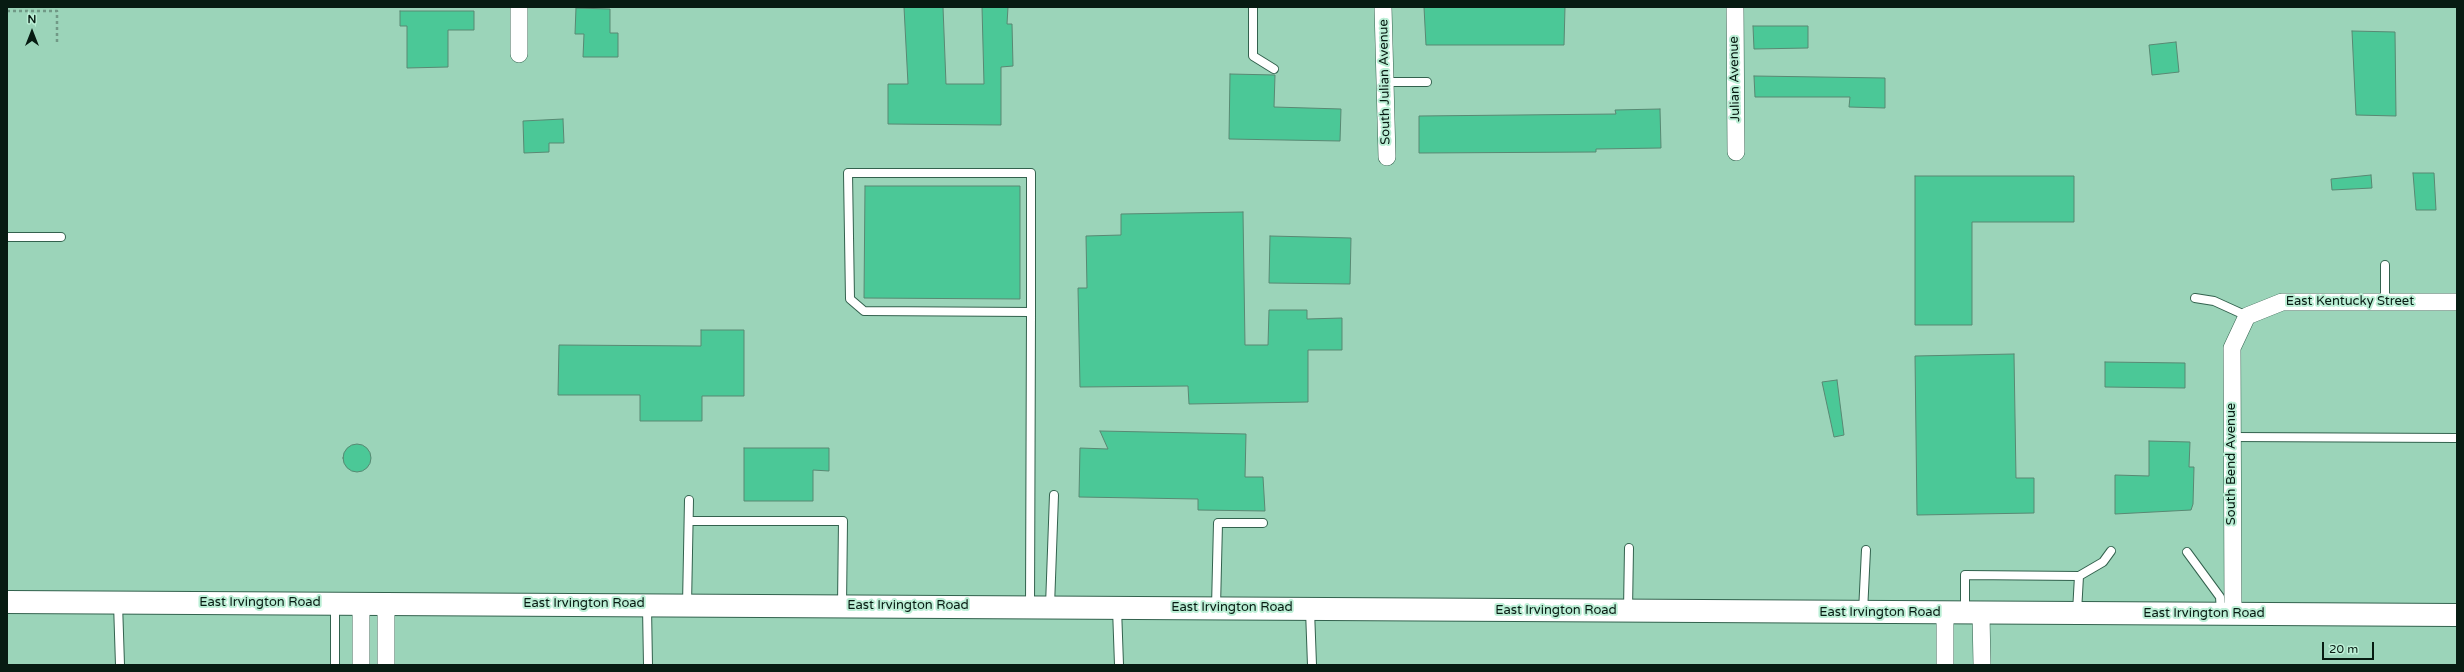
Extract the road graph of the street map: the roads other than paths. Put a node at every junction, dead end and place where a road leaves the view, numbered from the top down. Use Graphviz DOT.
graph roads {
  1 [pos="519,7"];
  2 [pos="1253,7"];
  3 [pos="1383,7"];
  4 [pos="1734,7"];
  5 [pos="519,54"];
  6 [pos="1274,69"];
  7 [pos="1385,82"];
  8 [pos="1427,82"];
  9 [pos="1736,152"];
  10 [pos="1387,157"];
  11 [pos="7,237"];
  12 [pos="61,237"];
  13 [pos="2385,265"];
  14 [pos="2195,298"];
  15 [pos="2385,302"];
  16 [pos="2457,302"];
  17 [pos="1031,312"];
  18 [pos="2247,316"];
  19 [pos="2232,437"];
  20 [pos="2457,438"];
  21 [pos="1054,495"];
  22 [pos="689,500"];
  23 [pos="690,521"];
  24 [pos="1263,523"];
  25 [pos="1629,548"];
  26 [pos="1866,550"];
  27 [pos="2111,551"];
  28 [pos="2187,552"];
  29 [pos="2079,576"];
  30 [pos="7,602"];
  31 [pos="118,603"];
  32 [pos="336,603"];
  33 [pos="361,603"];
  34 [pos="386,603"];
  35 [pos="647,604"];
  36 [pos="687,605"];
  37 [pos="842,606"];
  38 [pos="1040,607"];
  39 [pos="1117,608"];
  40 [pos="1216,608"];
  41 [pos="1310,609"];
  42 [pos="1628,611"];
  43 [pos="1863,613"];
  44 [pos="1964,613"];
  45 [pos="2077,613"];
  46 [pos="2227,615"];
  47 [pos="2457,615"];
  48 [pos="120,665"];
  49 [pos="334,665"];
  50 [pos="361,665"];
  51 [pos="386,665"];
  52 [pos="648,665"];
  53 [pos="1119,665"];
  54 [pos="1312,665"];
  55 [pos="1945,665"];
  56 [pos="1982,665"];
  1 -- 5 [label="street"];
  2 -- 6 [label="lane"];
  3 -- 7 [label="street, South Julian Avenue"];
  4 -- 9 [label="street, Julian Avenue"];
  7 -- 8 [label="lane"];
  7 -- 10 [label="street, South Julian Avenue"];
  11 -- 12 [label="lane"];
  13 -- 15 [label="lane"];
  14 -- 18 [label="lane"];
  15 -- 16 [label="street, East Kentucky Street"];
  15 -- 18 [label="street, East Kentucky Street"];
  17 -- 17 [label="lane"];
  17 -- 38 [label="lane"];
  18 -- 19 [label="street, South Bend Avenue"];
  19 -- 20 [label="lane"];
  19 -- 46 [label="street, South Bend Avenue"];
  21 -- 38 [label="lane"];
  22 -- 23 [label="lane"];
  23 -- 36 [label="lane"];
  23 -- 37 [label="lane"];
  24 -- 40 [label="lane"];
  25 -- 42 [label="lane"];
  26 -- 43 [label="lane"];
  27 -- 29 [label="lane"];
  28 -- 46 [label="lane"];
  29 -- 44 [label="lane"];
  29 -- 45 [label="lane"];
  30 -- 31 [label="street, East Irvington Road"];
  31 -- 32 [label="street, East Irvington Road"];
  31 -- 48 [label="lane"];
  32 -- 33 [label="street, East Irvington Road"];
  32 -- 49 [label="lane"];
  33 -- 34 [label="street, East Irvington Road"];
  33 -- 50 [label="street"];
  34 -- 35 [label="street, East Irvington Road"];
  34 -- 51 [label="street"];
  35 -- 36 [label="street, East Irvington Road"];
  35 -- 52 [label="lane"];
  36 -- 37 [label="street, East Irvington Road"];
  37 -- 38 [label="street, East Irvington Road"];
  38 -- 39 [label="street, East Irvington Road"];
  39 -- 40 [label="street, East Irvington Road"];
  39 -- 53 [label="lane"];
  40 -- 41 [label="street, East Irvington Road"];
  41 -- 42 [label="street, East Irvington Road"];
  41 -- 54 [label="lane"];
  42 -- 43 [label="street, East Irvington Road"];
  43 -- 44 [label="street, East Irvington Road"];
  44 -- 45 [label="street, East Irvington Road"];
  44 -- 55 [label="street"];
  44 -- 56 [label="street"];
  45 -- 46 [label="street, East Irvington Road"];
  46 -- 47 [label="street, East Irvington Road"];
}
